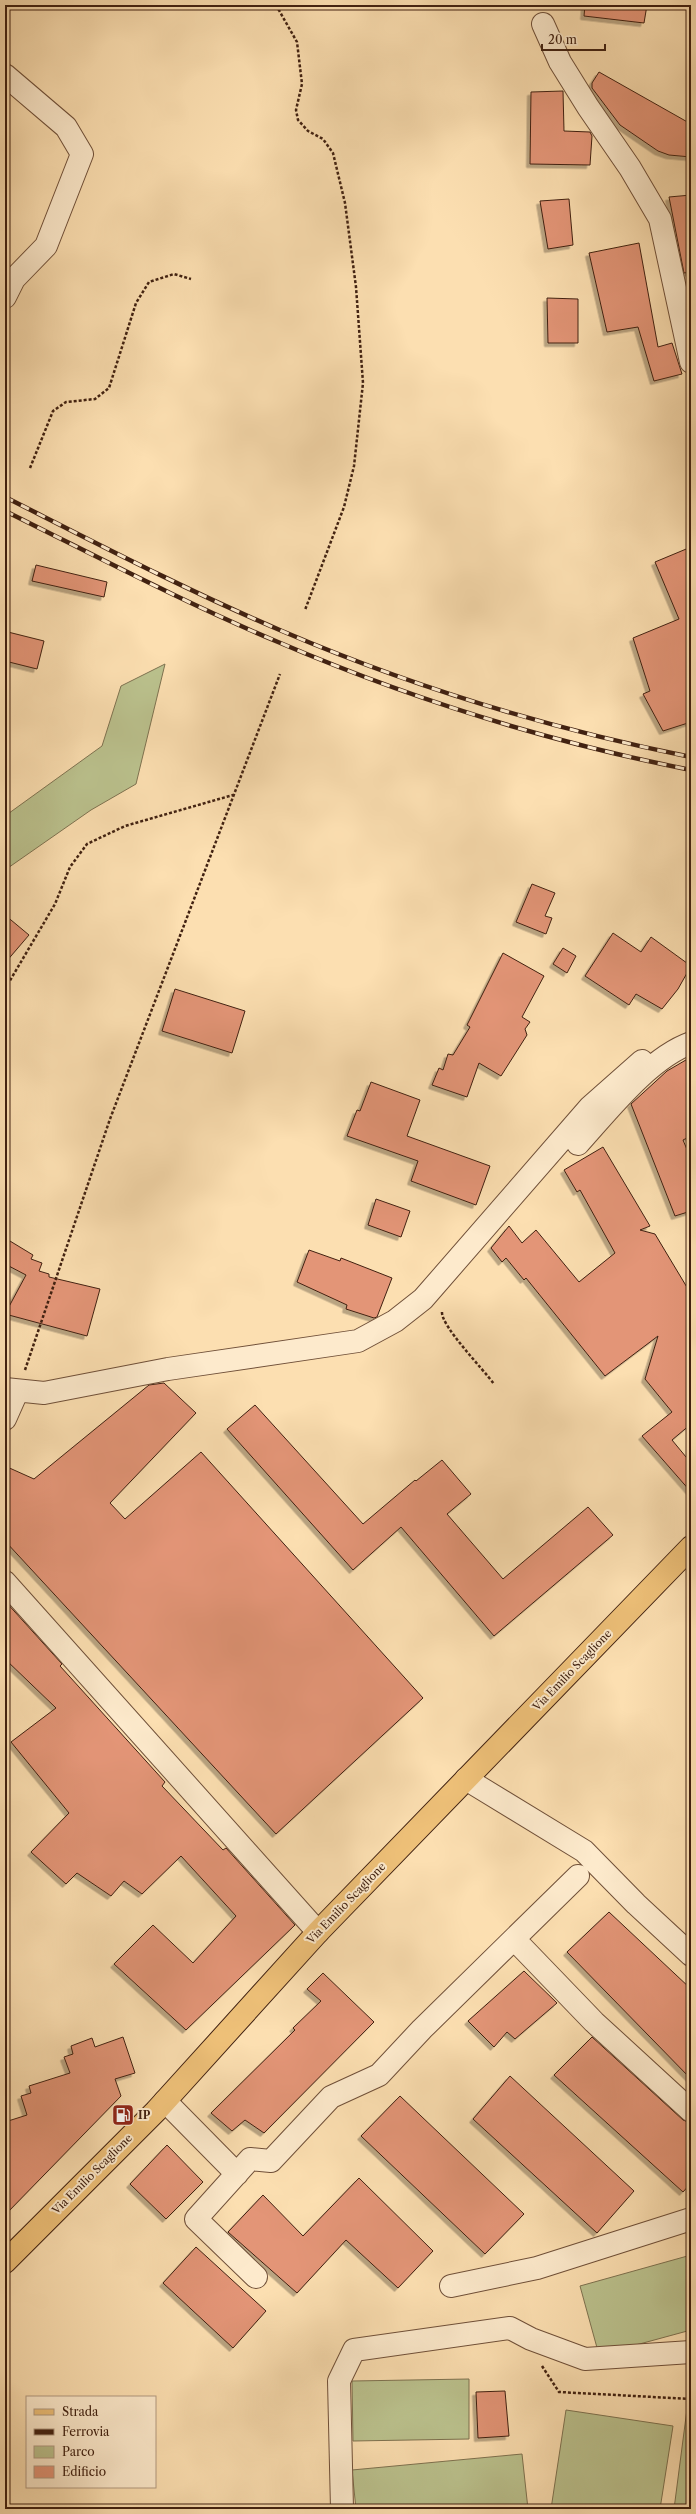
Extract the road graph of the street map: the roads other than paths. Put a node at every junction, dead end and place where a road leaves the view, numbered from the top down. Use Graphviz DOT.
graph roads {
  1 [pos="543,24"];
  2 [pos="5,75"];
  3 [pos="5,297"];
  4 [pos="691,362"];
  5 [pos="691,1043"];
  6 [pos="642,1061"];
  7 [pos="488,1244"];
  8 [pos="11,1391"];
  9 [pos="5,1419"];
  10 [pos="691,1547"];
  11 [pos="5,1582"];
  12 [pos="466,1779"];
  13 [pos="578,1876"];
  14 [pos="318,1932"];
  15 [pos="514,1939"];
  16 [pos="690,1953"];
  17 [pos="165,2101"];
  18 [pos="691,2111"];
  19 [pos="237,2174"];
  20 [pos="691,2219"];
  21 [pos="5,2262"];
  22 [pos="256,2278"];
  23 [pos="451,2286"];
  24 [pos="691,2352"];
  25 [pos="342,2509"];
  1 -- 4 [label="street"];
  2 -- 3 [label="street"];
  5 -- 7 [label="street"];
  6 -- 8 [label="street"];
  8 -- 9 [label="street"];
  10 -- 12 [label="main road, Via Emilio Scaglione"];
  11 -- 14 [label="street"];
  12 -- 14 [label="main road, Via Emilio Scaglione"];
  12 -- 16 [label="street"];
  13 -- 15 [label="street"];
  14 -- 17 [label="main road, Via Emilio Scaglione"];
  15 -- 18 [label="street"];
  15 -- 19 [label="street"];
  17 -- 19 [label="street"];
  17 -- 21 [label="main road, Via Emilio Scaglione"];
  19 -- 22 [label="street"];
  20 -- 23 [label="street"];
  24 -- 25 [label="street"];
}
